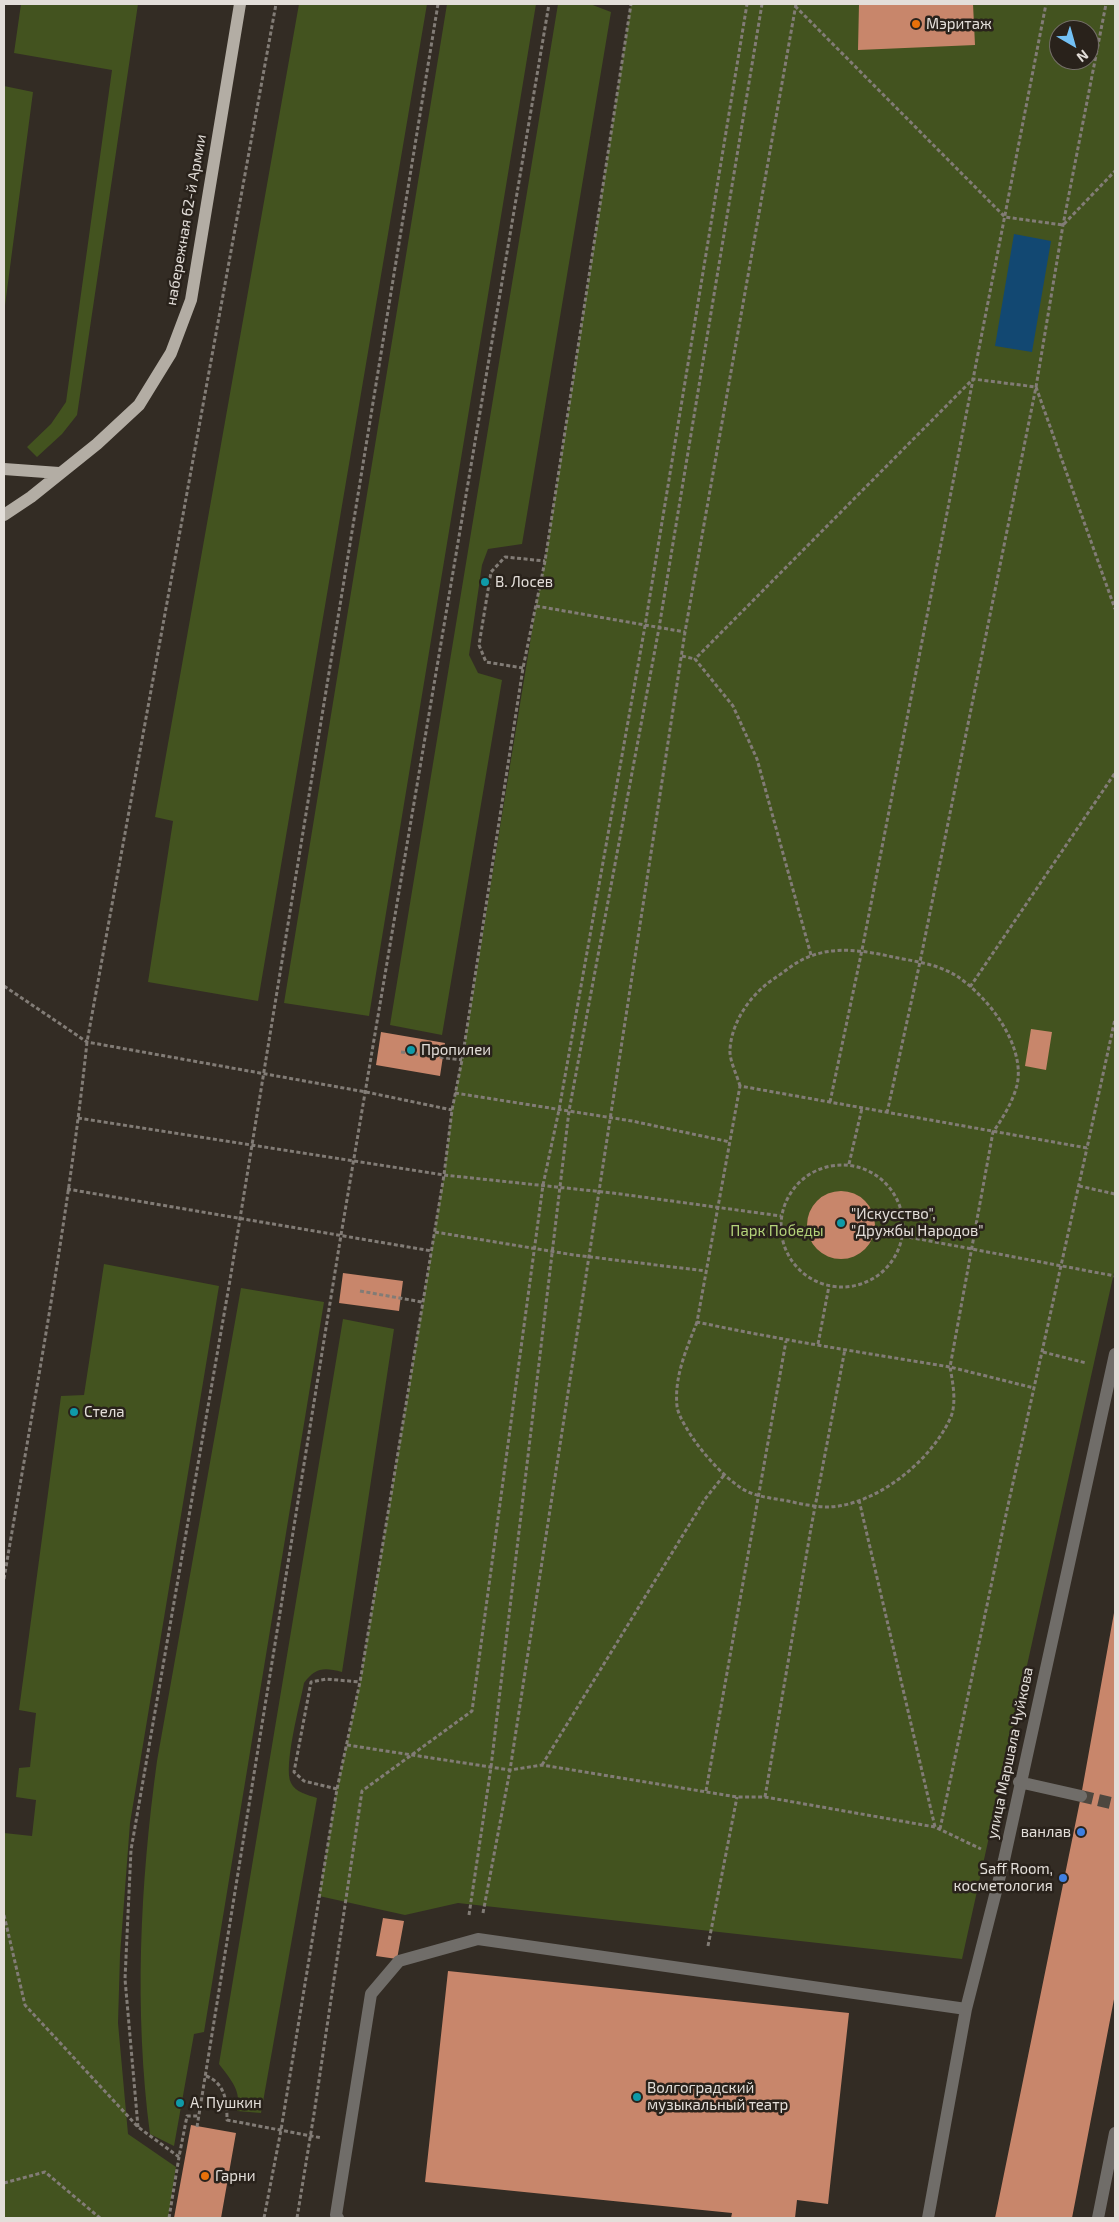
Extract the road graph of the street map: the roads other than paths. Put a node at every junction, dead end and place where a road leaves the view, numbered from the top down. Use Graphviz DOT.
graph roads {
  1 [pos="240,4"];
  2 [pos="4,469"];
  3 [pos="59,473"];
  4 [pos="6,515"];
  5 [pos="1115,1354"];
  6 [pos="1020,1782"];
  7 [pos="1081,1796"];
  8 [pos="966,2009"];
  9 [pos="1115,2133"];
  10 [pos="338,2218"];
  11 [pos="928,2218"];
  12 [pos="1098,2218"];
  1 -- 3 [label="main road, набережная 62-й Армии"];
  2 -- 3 [label="main road"];
  3 -- 4 [label="main road, набережная 62-й Армии"];
  5 -- 6 [label="street, улица Маршала Чуйкова"];
  6 -- 7 [label="street"];
  6 -- 8 [label="street, улица Маршала Чуйкова"];
  8 -- 10 [label="street"];
  8 -- 11 [label="street, улица Маршала Чуйкова"];
  9 -- 12 [label="street"];
}
